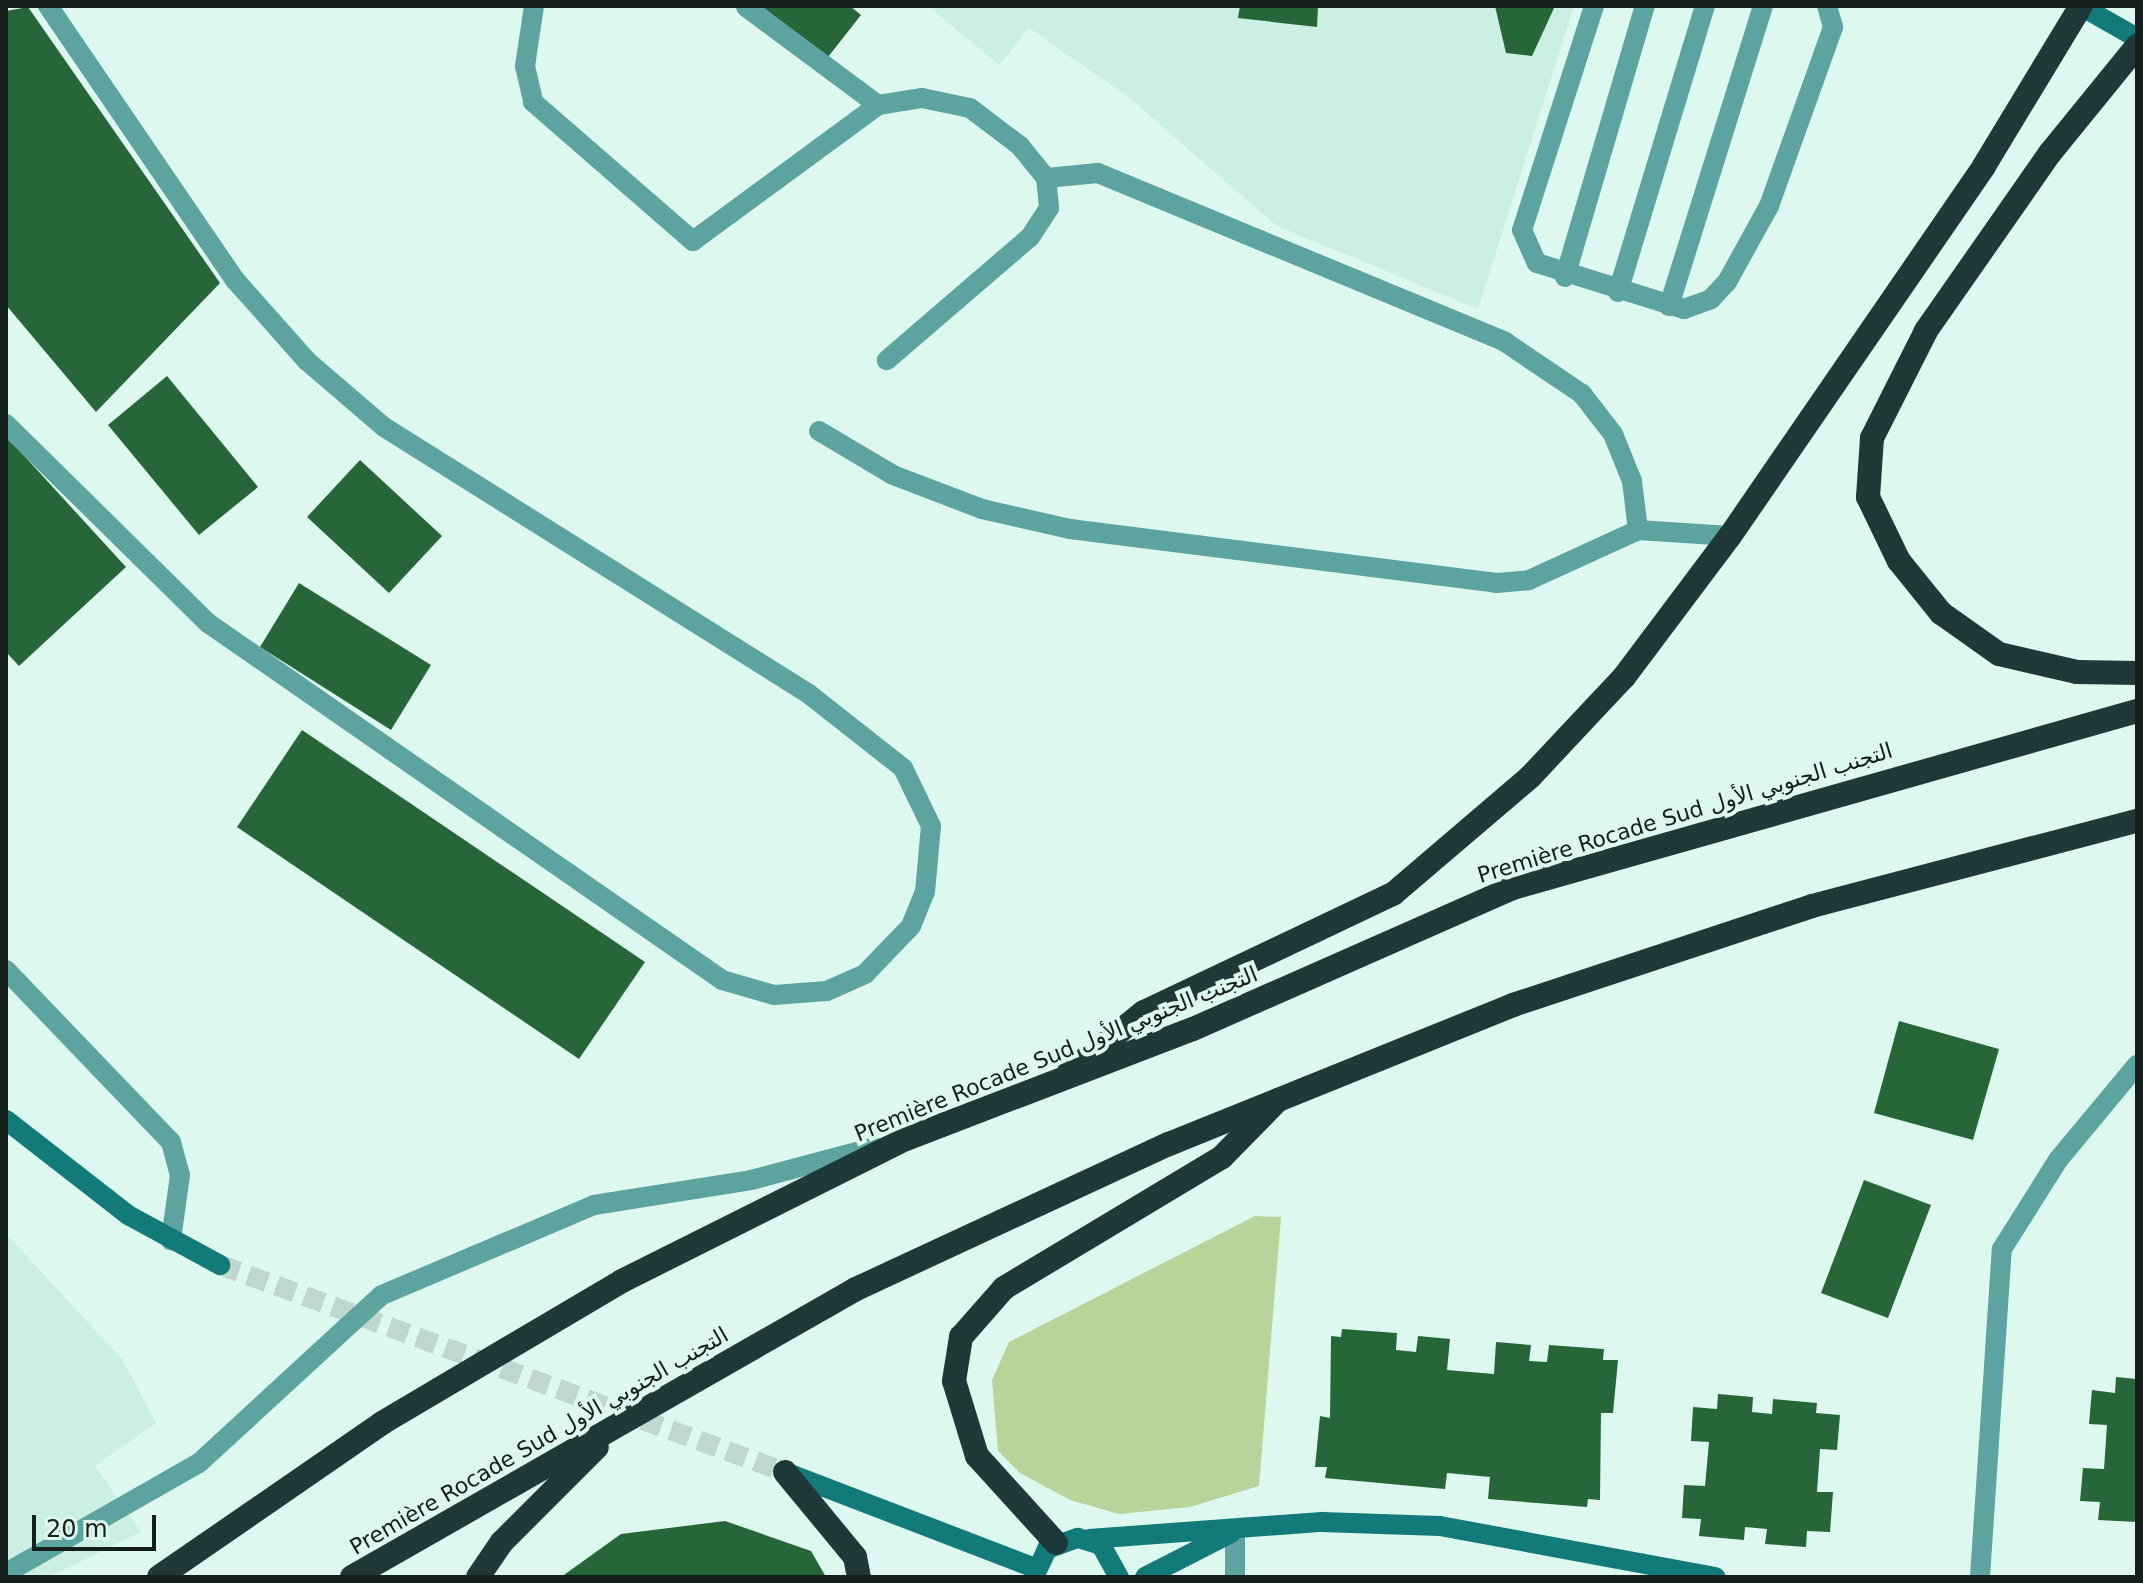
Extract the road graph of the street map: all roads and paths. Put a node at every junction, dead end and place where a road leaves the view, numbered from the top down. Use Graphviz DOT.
graph roads {
  1 [pos="48,6"];
  2 [pos="534,6"];
  3 [pos="1594,6"];
  4 [pos="1645,6"];
  5 [pos="1705,6"];
  6 [pos="1763,6"];
  7 [pos="1827,6"];
  8 [pos="2081,6"];
  9 [pos="746,7"];
  10 [pos="2137,38"];
  11 [pos="2137,46"];
  12 [pos="878,105"];
  13 [pos="1046,178"];
  14 [pos="1565,277"];
  15 [pos="1618,292"];
  16 [pos="1669,306"];
  17 [pos="887,360"];
  18 [pos="6,424"];
  19 [pos="819,431"];
  20 [pos="1638,530"];
  21 [pos="1730,536"];
  22 [pos="2137,673"];
  23 [pos="2137,711"];
  24 [pos="2137,821"];
  25 [pos="6,970"];
  26 [pos="2137,1065"];
  27 [pos="1061,1080"];
  28 [pos="1281,1097"];
  29 [pos="6,1120"];
  30 [pos="906,1139"];
  31 [pos="171,1240"];
  32 [pos="220,1265"];
  33 [pos="616,1427"];
  34 [pos="785,1472"];
  35 [pos="1235,1532"];
  36 [pos="1089,1539"];
  37 [pos="1056,1543"];
  38 [pos="1035,1572"];
  39 [pos="6,1573"];
  40 [pos="159,1577"];
  41 [pos="352,1577"];
  42 [pos="478,1577"];
  43 [pos="859,1577"];
  44 [pos="1119,1577"];
  45 [pos="1145,1577"];
  46 [pos="1235,1577"];
  47 [pos="1715,1577"];
  48 [pos="1980,1577"];
  1 -- 18 [label="street"];
  2 -- 12 [label="street"];
  3 -- 14 [label="street"];
  4 -- 14 [label="street"];
  5 -- 15 [label="street"];
  6 -- 16 [label="street"];
  7 -- 16 [label="street"];
  8 -- 10 [label="main road"];
  8 -- 21 [label="highway"];
  9 -- 12 [label="street"];
  11 -- 22 [label="highway"];
  12 -- 13 [label="street"];
  13 -- 17 [label="street"];
  13 -- 20 [label="street"];
  14 -- 15 [label="street"];
  15 -- 16 [label="street"];
  19 -- 20 [label="street"];
  20 -- 21 [label="street"];
  21 -- 27 [label="highway"];
  23 -- 27 [label="highway, Première Rocade Sud التجنب الجنوبي الأول"];
  24 -- 28 [label="highway, Première Rocade Sud التجنب الجنوبي الأول"];
  25 -- 31 [label="street"];
  26 -- 48 [label="street"];
  27 -- 30 [label="highway, Première Rocade Sud التجنب الجنوبي الأول"];
  28 -- 33 [label="highway, Première Rocade Sud التجنب الجنوبي الأول"];
  28 -- 37 [label="highway"];
  29 -- 31 [label="main road"];
  30 -- 39 [label="street"];
  30 -- 40 [label="highway, Première Rocade Sud التجنب الجنوبي الأول"];
  31 -- 32 [label="main road"];
  33 -- 41 [label="highway, Première Rocade Sud التجنب الجنوبي الأول"];
  33 -- 42 [label="highway"];
  34 -- 38 [label="main road"];
  34 -- 43 [label="highway"];
  35 -- 36 [label="main road"];
  35 -- 45 [label="main road"];
  35 -- 46 [label="street"];
  35 -- 47 [label="main road"];
  36 -- 37 [label="main road"];
  36 -- 44 [label="main road"];
  37 -- 38 [label="main road"];
}
